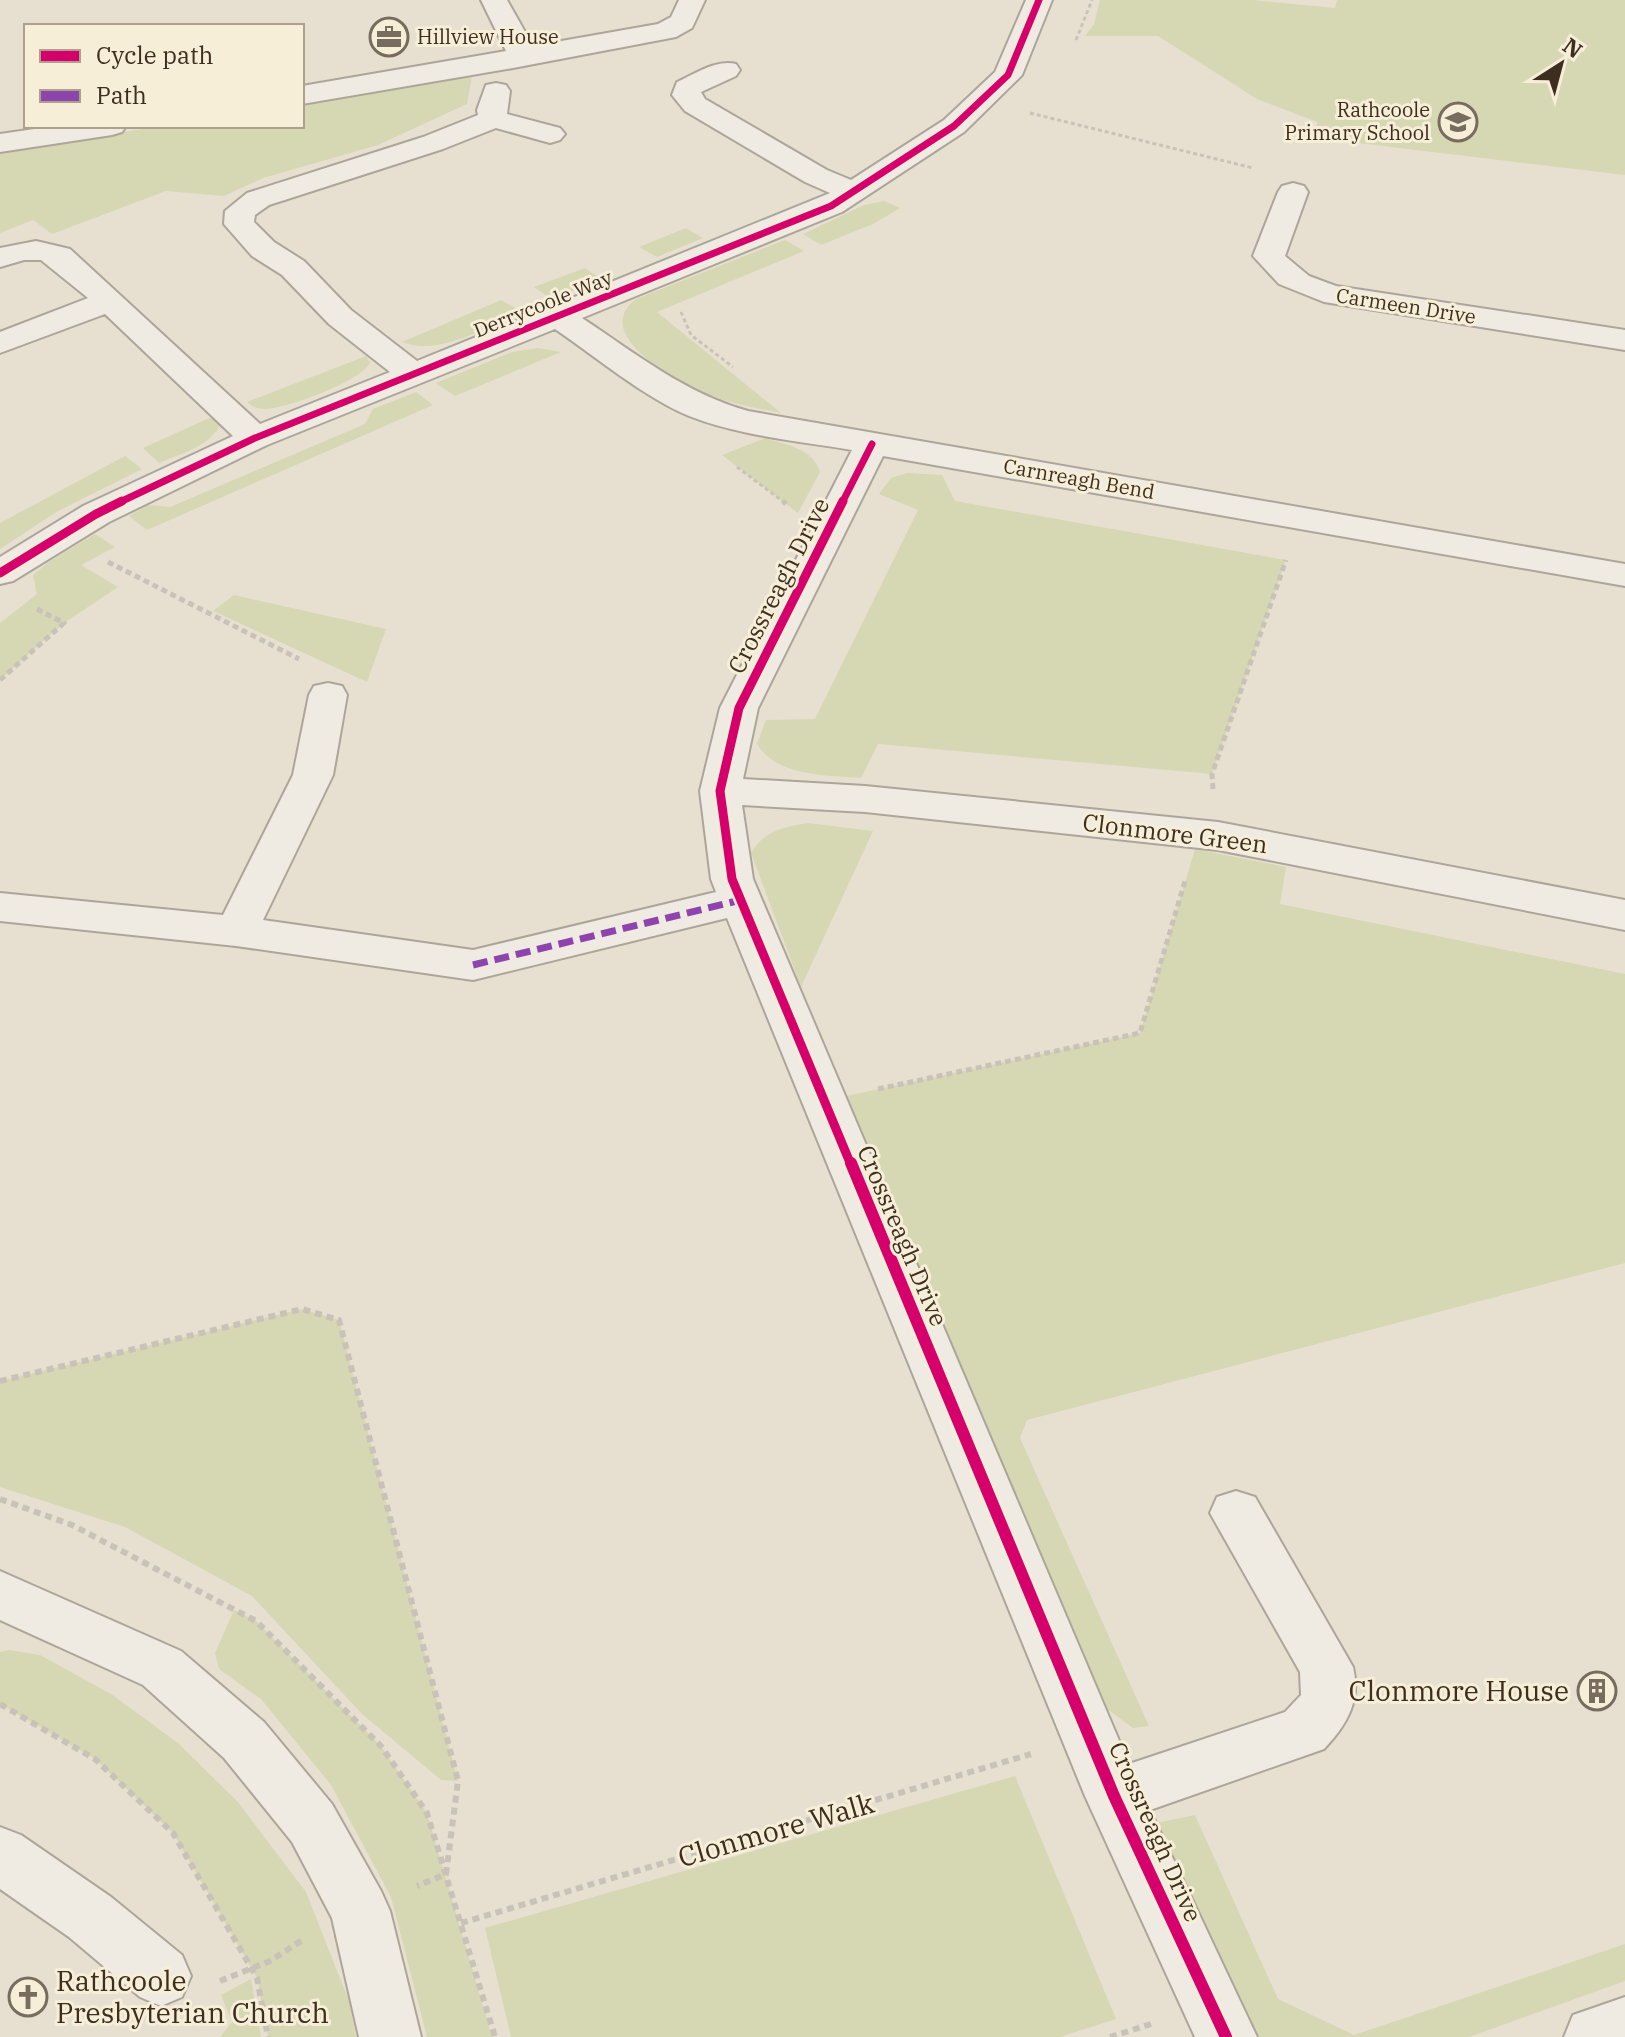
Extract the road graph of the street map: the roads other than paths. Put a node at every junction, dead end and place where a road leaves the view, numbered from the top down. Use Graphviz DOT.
graph roads {
  1 [pos="494,0"];
  2 [pos="692,0"];
  3 [pos="1039,0"];
  4 [pos="513,60"];
  5 [pos="726,70"];
  6 [pos="496,88"];
  7 [pos="304,95"];
  8 [pos="494,119"];
  9 [pos="99,128"];
  10 [pos="550,134"];
  11 [pos="0,143"];
  12 [pos="853,192"];
  13 [pos="1293,192"];
  14 [pos="0,258"];
  15 [pos="110,301"];
  16 [pos="559,317"];
  17 [pos="1625,340"];
  18 [pos="0,343"];
  19 [pos="414,375"];
  20 [pos="255,438"];
  21 [pos="872,444"];
  22 [pos="0,573"];
  23 [pos="1625,575"];
  24 [pos="328,695"];
  25 [pos="720,791"];
  26 [pos="741,900"];
  27 [pos="0,907"];
  28 [pos="1625,915"];
  29 [pos="236,931"];
  30 [pos="1236,1513"];
  31 [pos="0,1595"];
  32 [pos="1114,1796"];
  33 [pos="0,1855"];
  34 [pos="161,1976"];
  35 [pos="1625,2027"];
  36 [pos="390,2037"];
  37 [pos="1226,2037"];
  38 [pos="1595,2037"];
  1 -- 4 [label="street"];
  2 -- 4 [label="street"];
  3 -- 12 [label="street, Derrycoole Way"];
  4 -- 7 [label="street"];
  5 -- 12 [label="street"];
  6 -- 8 [label="street"];
  8 -- 10 [label="street"];
  8 -- 19 [label="street"];
  9 -- 11 [label="street"];
  12 -- 16 [label="street, Derrycoole Way"];
  13 -- 17 [label="street, Carmeen Drive"];
  14 -- 15 [label="street"];
  15 -- 18 [label="street"];
  15 -- 20 [label="street"];
  16 -- 19 [label="street, Derrycoole Way"];
  16 -- 21 [label="street, Carnreagh Bend"];
  19 -- 20 [label="street, Derrycoole Way"];
  20 -- 22 [label="street, Derrycoole Way"];
  21 -- 23 [label="street, Carnreagh Bend"];
  21 -- 25 [label="street, Crossreagh Drive"];
  24 -- 29 [label="street"];
  25 -- 26 [label="street, Crossreagh Drive"];
  25 -- 28 [label="street, Clonmore Green"];
  26 -- 29 [label="street"];
  26 -- 32 [label="street, Crossreagh Drive"];
  27 -- 29 [label="street"];
  30 -- 32 [label="street"];
  31 -- 36 [label="street"];
  32 -- 37 [label="street, Crossreagh Drive"];
  33 -- 34 [label="street"];
  35 -- 38 [label="street"];
}
